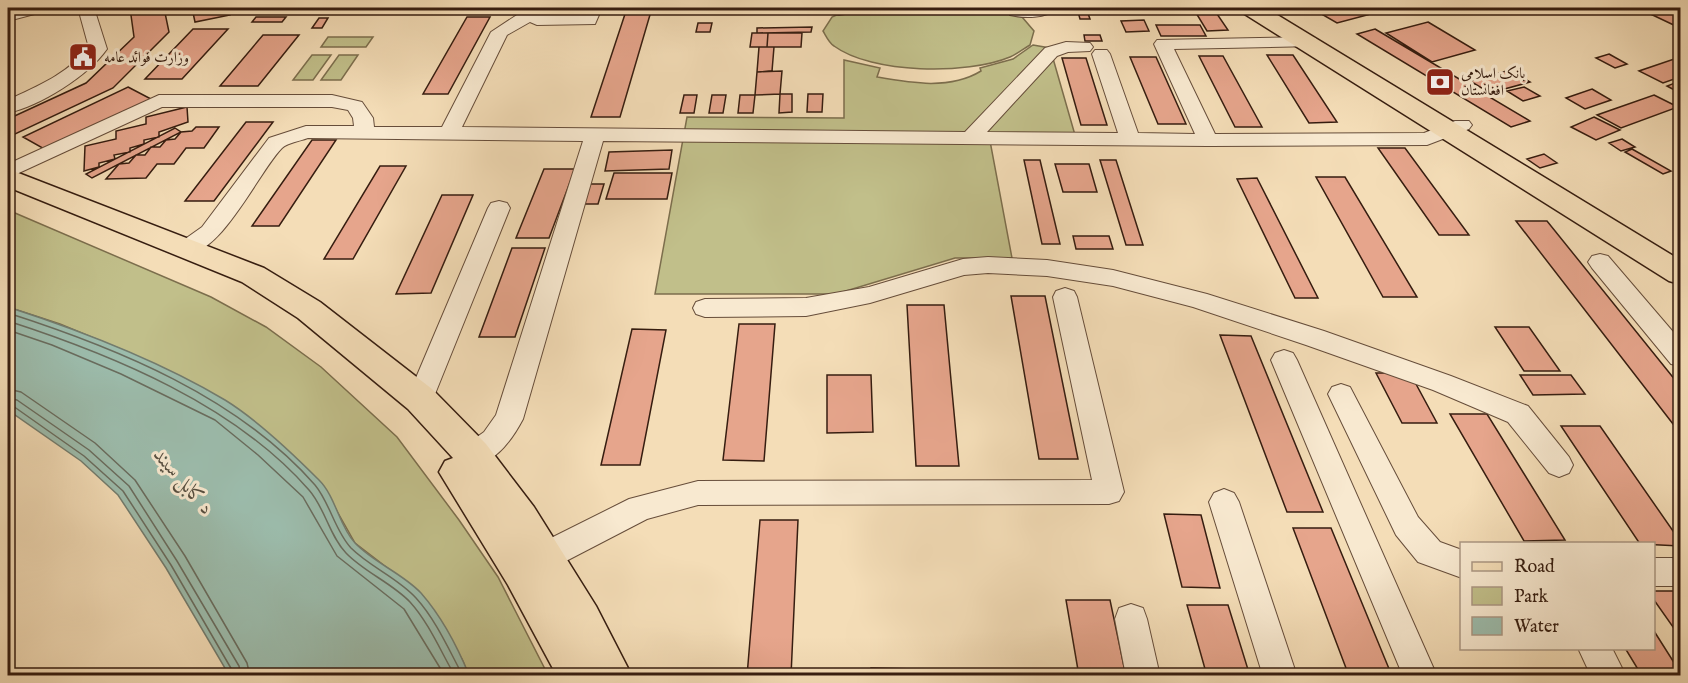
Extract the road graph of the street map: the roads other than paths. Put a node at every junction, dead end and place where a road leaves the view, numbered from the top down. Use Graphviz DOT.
graph roads {
  1 [pos="36,8"];
  2 [pos="86,8"];
  3 [pos="594,8"];
  4 [pos="1048,8"];
  5 [pos="1251,8"];
  6 [pos="1269,8"];
  7 [pos="1016,11"];
  8 [pos="534,14"];
  9 [pos="8,16"];
  10 [pos="1309,42"];
  11 [pos="8,108"];
  12 [pos="1455,128"];
  13 [pos="364,133"];
  14 [pos="449,134"];
  15 [pos="596,134"];
  16 [pos="972,136"];
  17 [pos="1130,138"];
  18 [pos="1208,140"];
  19 [pos="8,172"];
  20 [pos="8,177"];
  21 [pos="8,192"];
  22 [pos="499,208"];
  23 [pos="186,249"];
  24 [pos="1680,261"];
  25 [pos="1600,262"];
  26 [pos="1680,274"];
  27 [pos="1065,297"];
  28 [pos="705,308"];
  29 [pos="1680,357"];
  30 [pos="1284,360"];
  31 [pos="1341,394"];
  32 [pos="420,399"];
  33 [pos="473,455"];
  34 [pos="1559,465"];
  35 [pos="1224,502"];
  36 [pos="532,563"];
  37 [pos="1460,564"];
  38 [pos="1655,572"];
  39 [pos="1680,572"];
  40 [pos="1131,619"];
  41 [pos="1595,650"];
  42 [pos="580,675"];
  43 [pos="610,675"];
  44 [pos="1143,675"];
  45 [pos="1280,675"];
  46 [pos="1420,675"];
  47 [pos="1609,675"];
  1 -- 9 [label="street"];
  2 -- 11 [label="street"];
  3 -- 8 [label="street"];
  4 -- 7 [label="street"];
  5 -- 10 [label="main road"];
  6 -- 12 [label="main road"];
  8 -- 14 [label="street"];
  10 -- 12 [label="main road"];
  10 -- 18 [label="street"];
  12 -- 18 [label="street"];
  12 -- 24 [label="main road"];
  12 -- 26 [label="main road"];
  13 -- 14 [label="street"];
  13 -- 19 [label="street"];
  13 -- 23 [label="street"];
  14 -- 15 [label="street"];
  15 -- 16 [label="street"];
  15 -- 33 [label="street"];
  16 -- 17 [label="street"];
  16 -- 17 [label="street"];
  17 -- 18 [label="street"];
  20 -- 23 [label="main road"];
  21 -- 36 [label="main road"];
  22 -- 32 [label="street"];
  23 -- 32 [label="main road"];
  25 -- 29 [label="street"];
  27 -- 36 [label="street"];
  28 -- 34 [label="street"];
  30 -- 46 [label="street"];
  31 -- 37 [label="street"];
  32 -- 33 [label="main road"];
  33 -- 36 [label="main road"];
  35 -- 45 [label="street"];
  36 -- 42 [label="main road"];
  36 -- 43 [label="main road"];
  38 -- 39 [label="street"];
  40 -- 44 [label="street"];
  41 -- 47 [label="street"];
}
